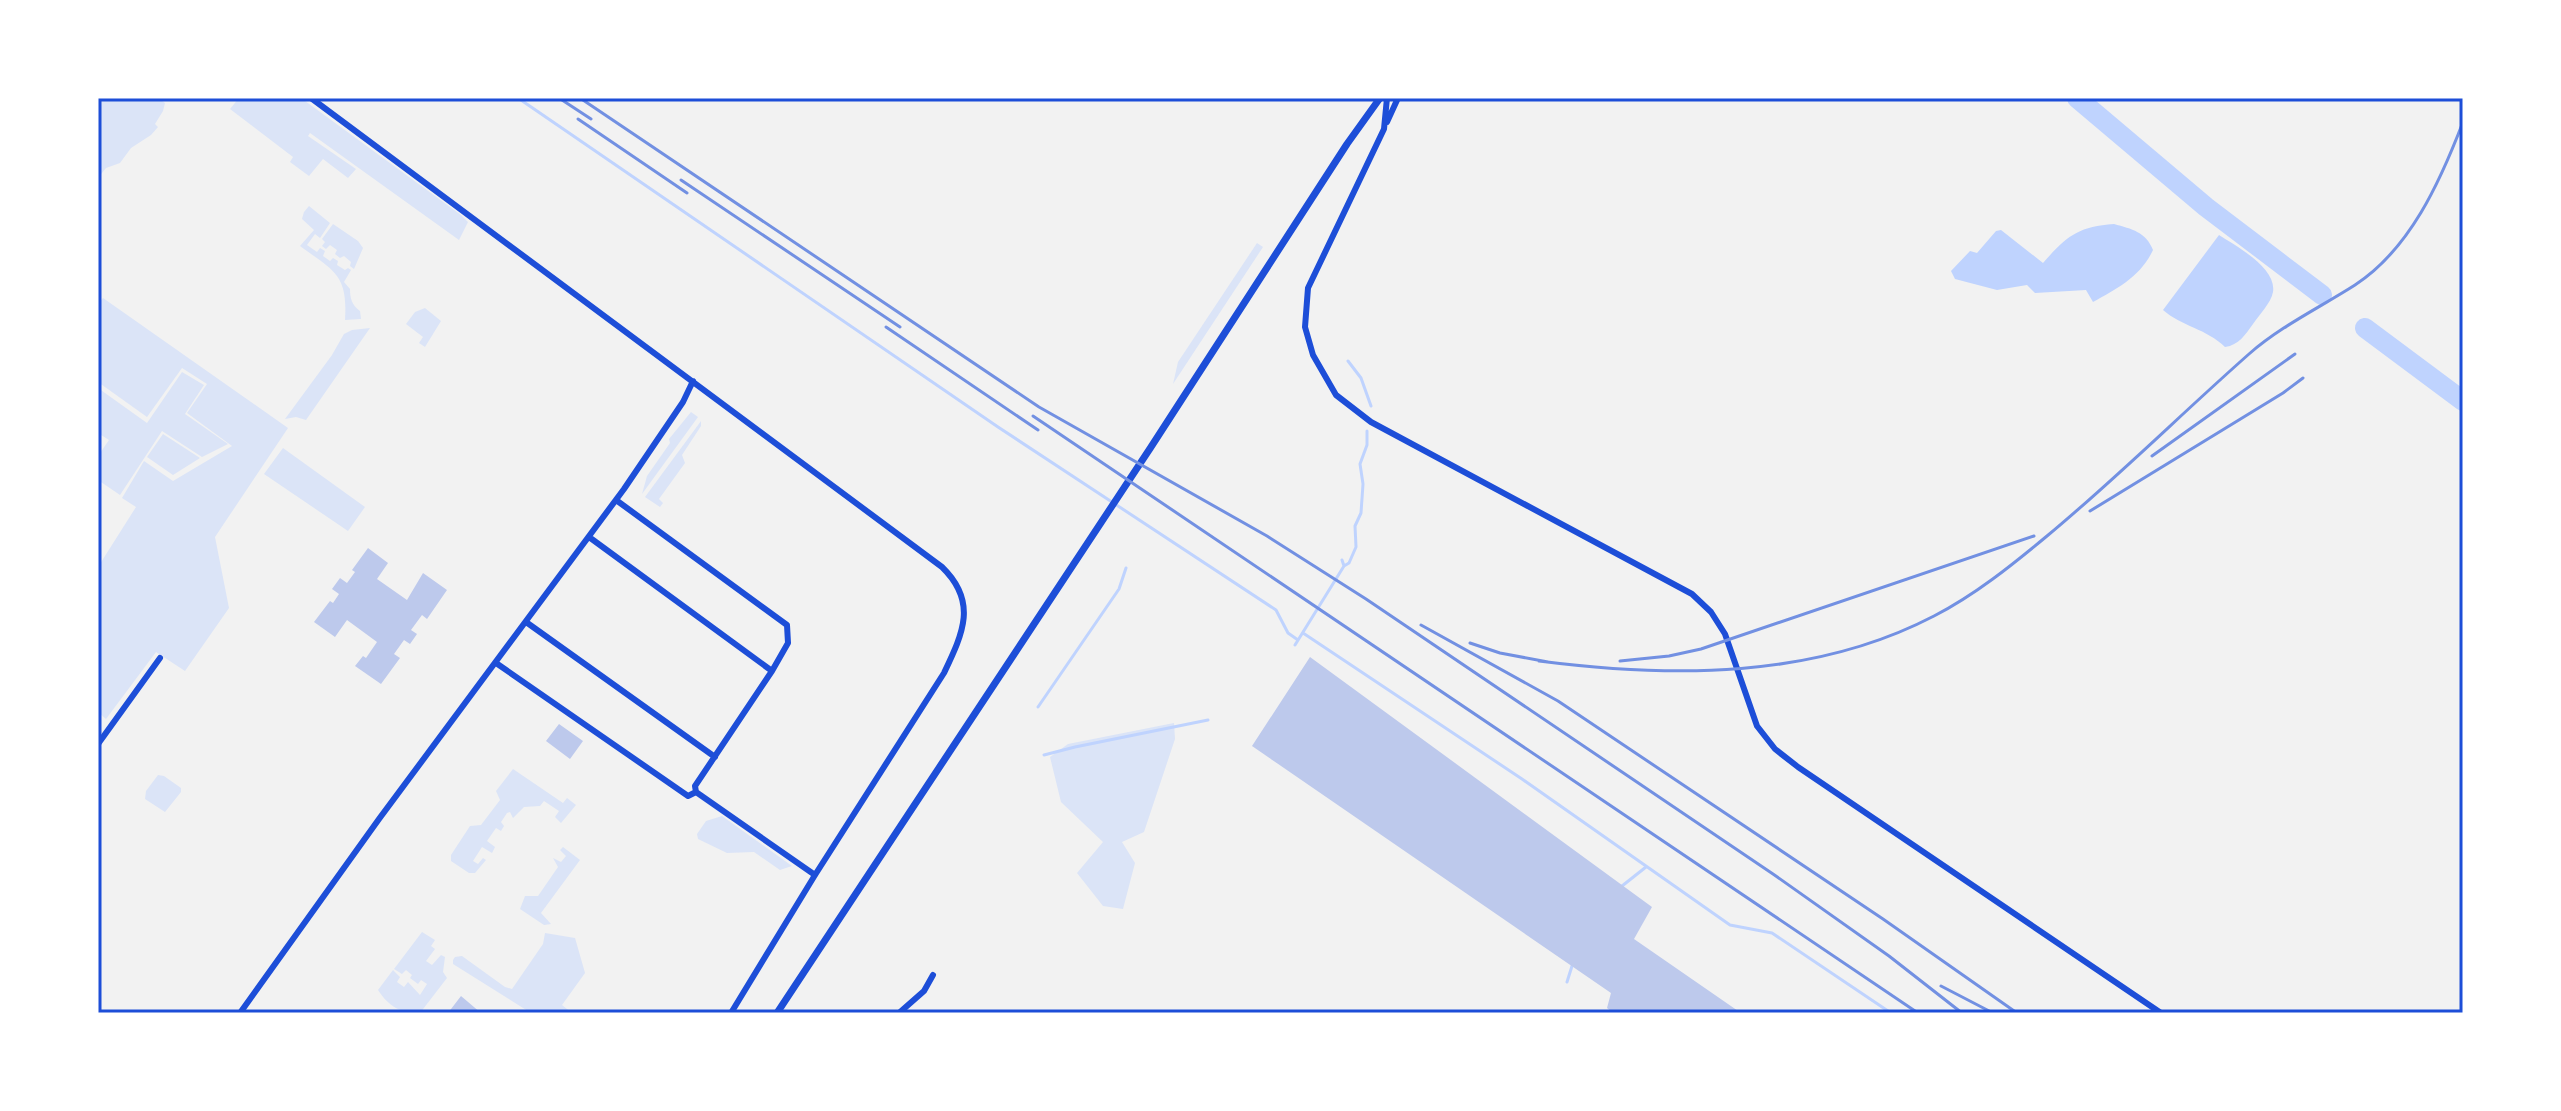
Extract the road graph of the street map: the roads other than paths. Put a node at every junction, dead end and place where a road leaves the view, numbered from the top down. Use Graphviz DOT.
graph roads {
  1 [pos="311,98"];
  2 [pos="1380,98"];
  3 [pos="1387,98"];
  4 [pos="1398,98"];
  5 [pos="1384,129"];
  6 [pos="693,381"];
  7 [pos="616,500"];
  8 [pos="589,537"];
  9 [pos="526,622"];
  10 [pos="160,658"];
  11 [pos="496,663"];
  12 [pos="772,671"];
  13 [pos="98,744"];
  14 [pos="715,757"];
  15 [pos="696,792"];
  16 [pos="815,875"];
  17 [pos="933,975"];
  18 [pos="240,1013"];
  19 [pos="731,1013"];
  20 [pos="777,1013"];
  21 [pos="899,1013"];
  22 [pos="2161,1013"];
  1 -- 6 [label="street"];
  2 -- 20 [label="street"];
  3 -- 5 [label="street"];
  4 -- 5 [label="street"];
  5 -- 22 [label="street"];
  6 -- 7 [label="street"];
  6 -- 16 [label="street"];
  7 -- 8 [label="street"];
  7 -- 12 [label="street"];
  8 -- 9 [label="street"];
  8 -- 12 [label="street"];
  9 -- 11 [label="street"];
  9 -- 14 [label="street"];
  10 -- 13 [label="street"];
  11 -- 15 [label="street"];
  11 -- 18 [label="street"];
  12 -- 14 [label="street"];
  14 -- 15 [label="street"];
  15 -- 16 [label="street"];
  16 -- 19 [label="street"];
  17 -- 21 [label="street"];
}
